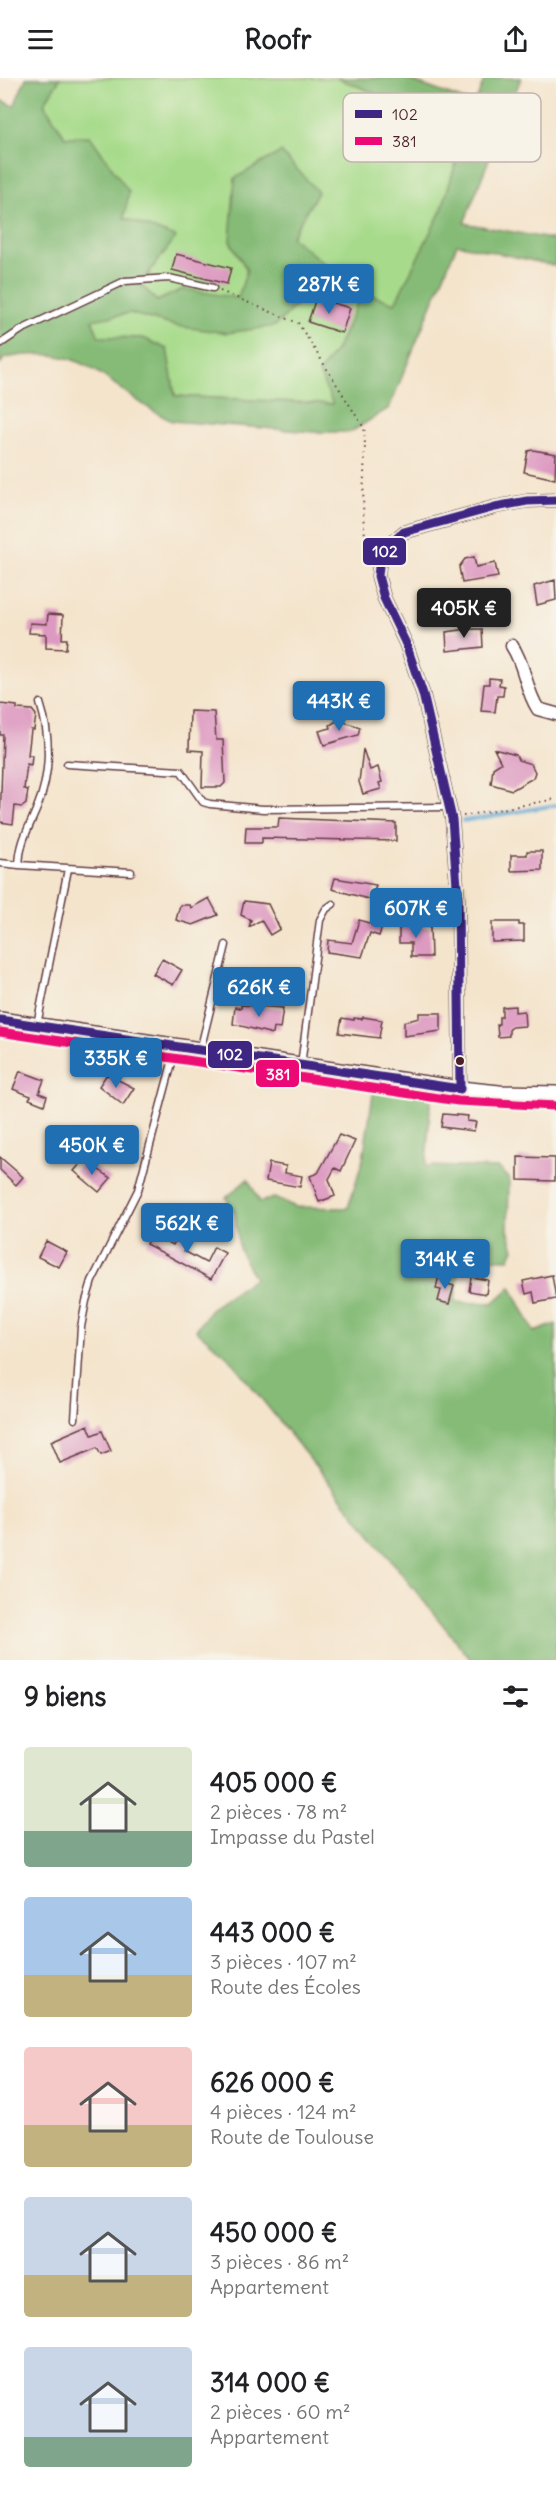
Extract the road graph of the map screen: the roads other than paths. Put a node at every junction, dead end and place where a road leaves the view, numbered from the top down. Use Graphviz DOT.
graph roads {
  1 [pos="213,288"];
  2 [pos="0,344"];
  3 [pos="556,500"];
  4 [pos="512,646"];
  5 [pos="40,703"];
  6 [pos="556,714"];
  7 [pos="67,764"];
  8 [pos="451,813"];
  9 [pos="0,863"];
  10 [pos="19,865"];
  11 [pos="68,869"];
  12 [pos="131,872"];
  13 [pos="333,904"];
  14 [pos="226,945"];
  15 [pos="0,1020"];
  16 [pos="37,1025"];
  17 [pos="176,1048"];
  18 [pos="200,1051"];
  19 [pos="301,1066"];
  20 [pos="460,1089"];
  21 [pos="556,1094"];
  22 [pos="75,1419"];
  1 -- 2 [label="lane"];
  3 -- 8 [label="street"];
  4 -- 6 [label="street"];
  5 -- 10 [label="lane"];
  7 -- 8 [label="lane"];
  8 -- 20 [label="street"];
  9 -- 10 [label="lane"];
  10 -- 11 [label="lane"];
  11 -- 12 [label="lane"];
  11 -- 16 [label="lane"];
  13 -- 19 [label="lane"];
  14 -- 18 [label="lane"];
  15 -- 16 [label="street"];
  16 -- 17 [label="street"];
  17 -- 18 [label="street"];
  17 -- 22 [label="lane"];
  18 -- 19 [label="street"];
  19 -- 20 [label="street"];
  20 -- 21 [label="street"];
}
